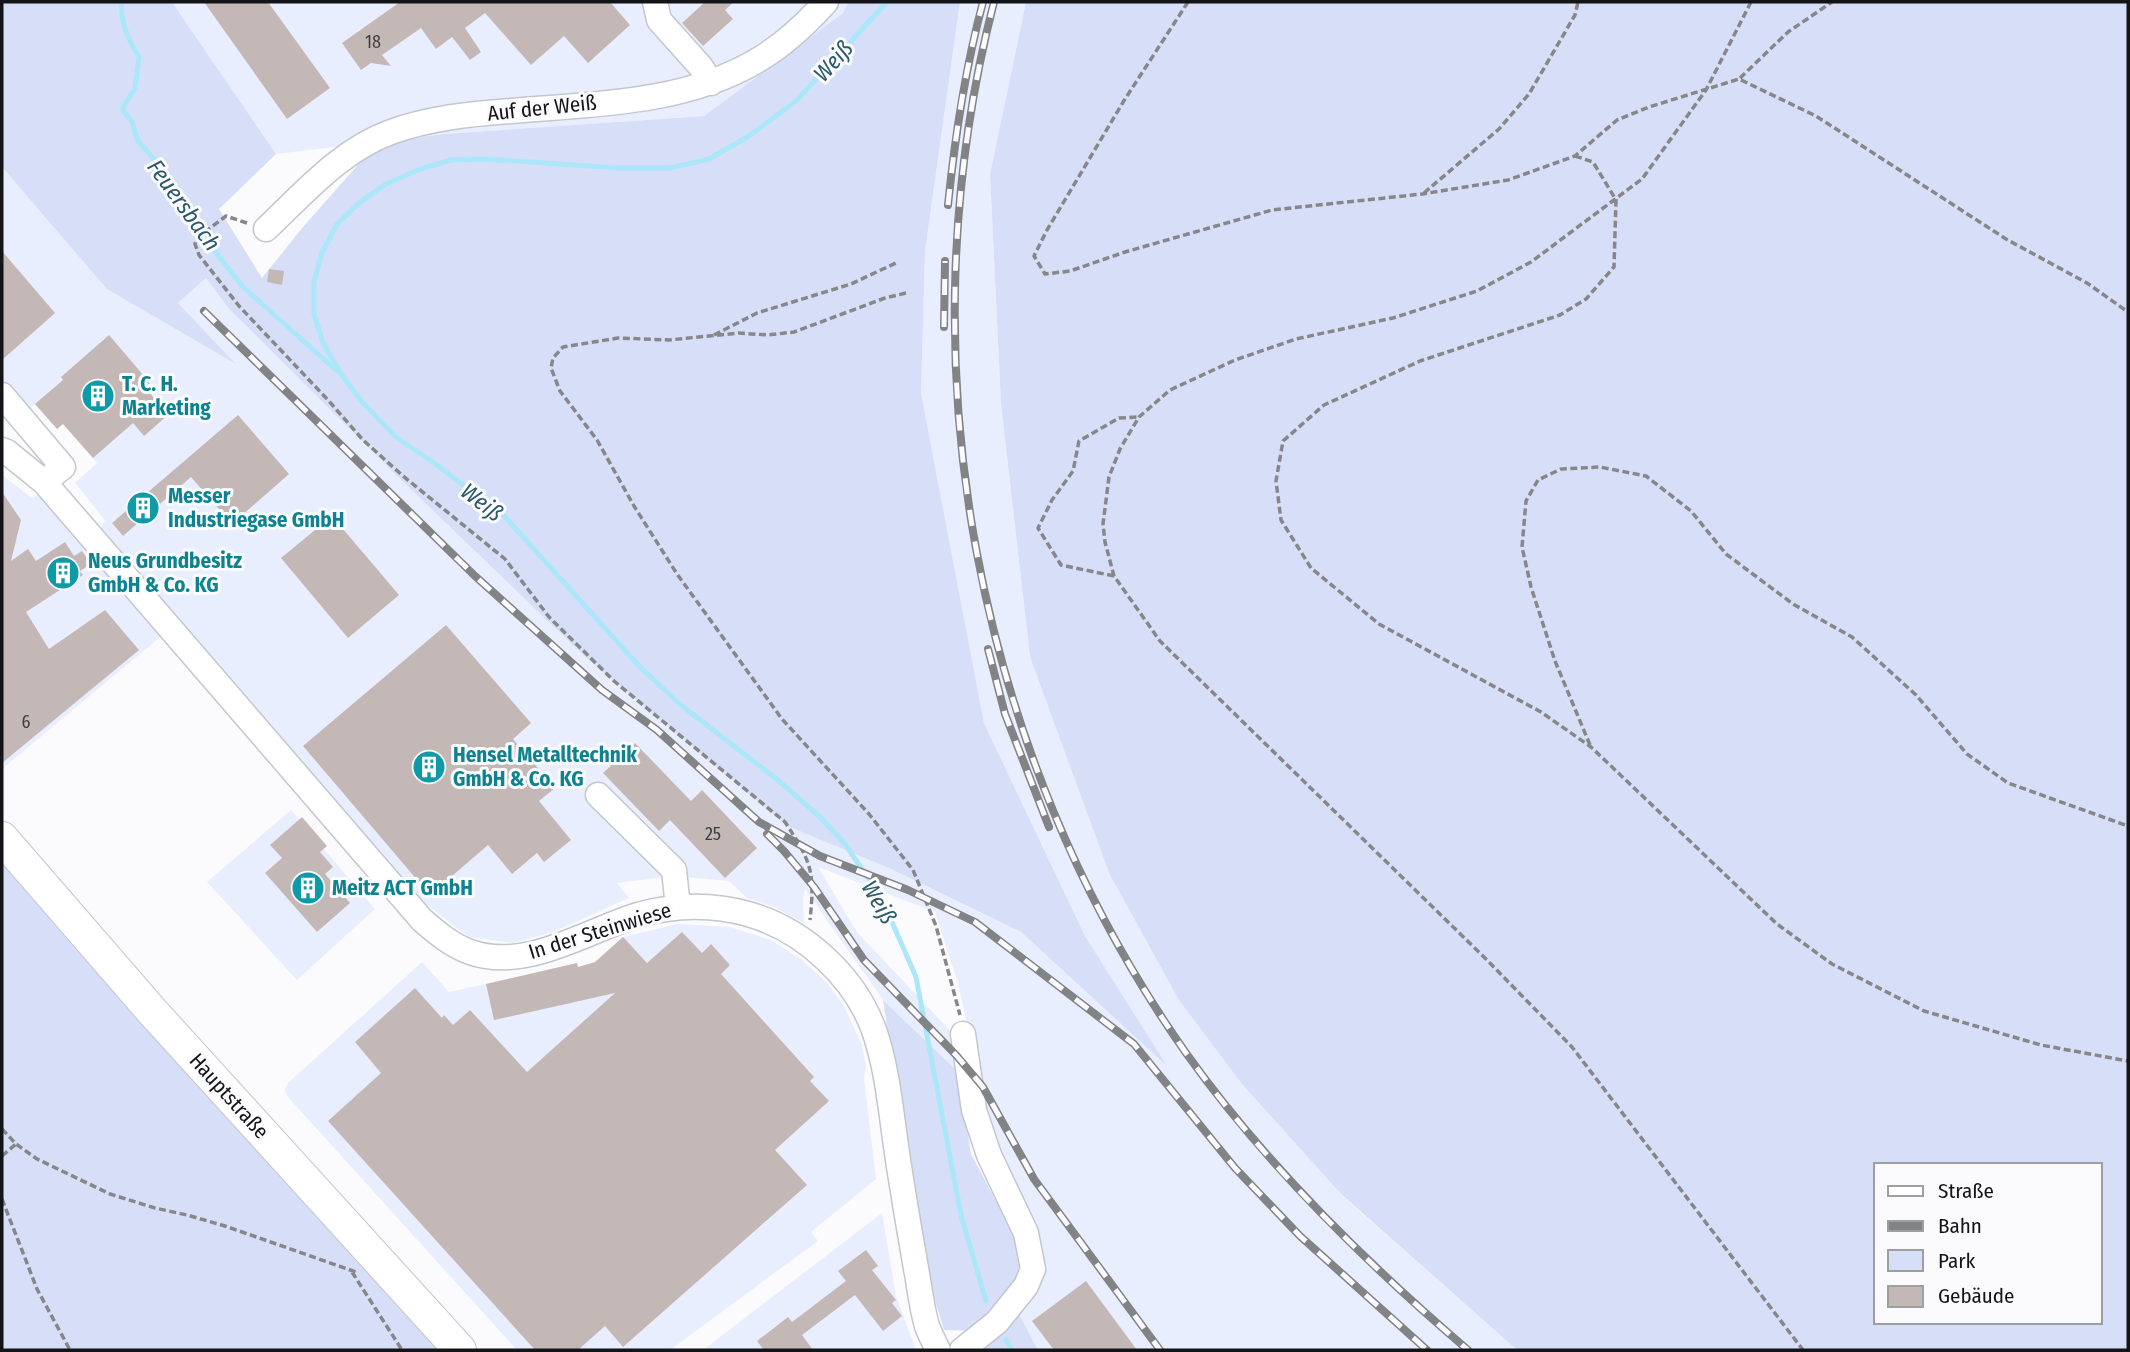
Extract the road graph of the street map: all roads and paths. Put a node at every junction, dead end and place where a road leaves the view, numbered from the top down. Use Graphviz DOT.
graph roads {
  1 [pos="655,2"];
  2 [pos="826,2"];
  3 [pos="1188,2"];
  4 [pos="1578,2"];
  5 [pos="1751,2"];
  6 [pos="1832,2"];
  7 [pos="1739,79"];
  8 [pos="710,83"];
  9 [pos="1706,90"];
  10 [pos="1574,156"];
  11 [pos="1422,194"];
  12 [pos="1616,200"];
  13 [pos="266,229"];
  14 [pos="898,262"];
  15 [pos="906,293"];
  16 [pos="2128,312"];
  17 [pos="709,337"];
  18 [pos="2,395"];
  19 [pos="1139,417"];
  20 [pos="2,450"];
  21 [pos="44,482"];
  22 [pos="1114,576"];
  23 [pos="1591,747"];
  24 [pos="597,795"];
  25 [pos="2128,826"];
  26 [pos="2,838"];
  27 [pos="678,907"];
  28 [pos="808,943"];
  29 [pos="963,1034"];
  30 [pos="2128,1061"];
  31 [pos="2,1129"];
  32 [pos="16,1144"];
  33 [pos="2,1156"];
  34 [pos="2,1199"];
  35 [pos="352,1272"];
  36 [pos="393,1276"];
  37 [pos="70,1350"];
  38 [pos="402,1350"];
  39 [pos="460,1350"];
  40 [pos="938,1350"];
  41 [pos="962,1350"];
  42 [pos="1802,1350"];
  1 -- 8 [label="street"];
  2 -- 8 [label="street, Auf der Weiß"];
  3 -- 11 [label="path"];
  4 -- 11 [label="path"];
  5 -- 9 [label="path"];
  6 -- 7 [label="path"];
  7 -- 9 [label="path"];
  7 -- 16 [label="path"];
  8 -- 13 [label="street, Auf der Weiß"];
  9 -- 10 [label="path"];
  9 -- 12 [label="path"];
  10 -- 11 [label="path"];
  10 -- 12 [label="path"];
  12 -- 19 [label="path"];
  12 -- 23 [label="path"];
  13 -- 28 [label="path"];
  14 -- 17 [label="path"];
  15 -- 17 [label="path"];
  17 -- 29 [label="path"];
  18 -- 21 [label="street"];
  19 -- 22 [label="path"];
  19 -- 22 [label="path"];
  20 -- 21 [label="street, In der Steinwiese"];
  21 -- 27 [label="street, In der Steinwiese"];
  22 -- 42 [label="path"];
  23 -- 25 [label="path"];
  23 -- 30 [label="path"];
  24 -- 27 [label="street"];
  26 -- 36 [label="main road, Hauptstraße"];
  27 -- 28 [label="street, In der Steinwiese"];
  28 -- 40 [label="street, In der Steinwiese"];
  29 -- 41 [label="street"];
  31 -- 32 [label="path"];
  32 -- 33 [label="path"];
  32 -- 35 [label="path"];
  34 -- 37 [label="path"];
  35 -- 36 [label="path"];
  35 -- 38 [label="path"];
  36 -- 39 [label="main road, Hauptstraße"];
}
